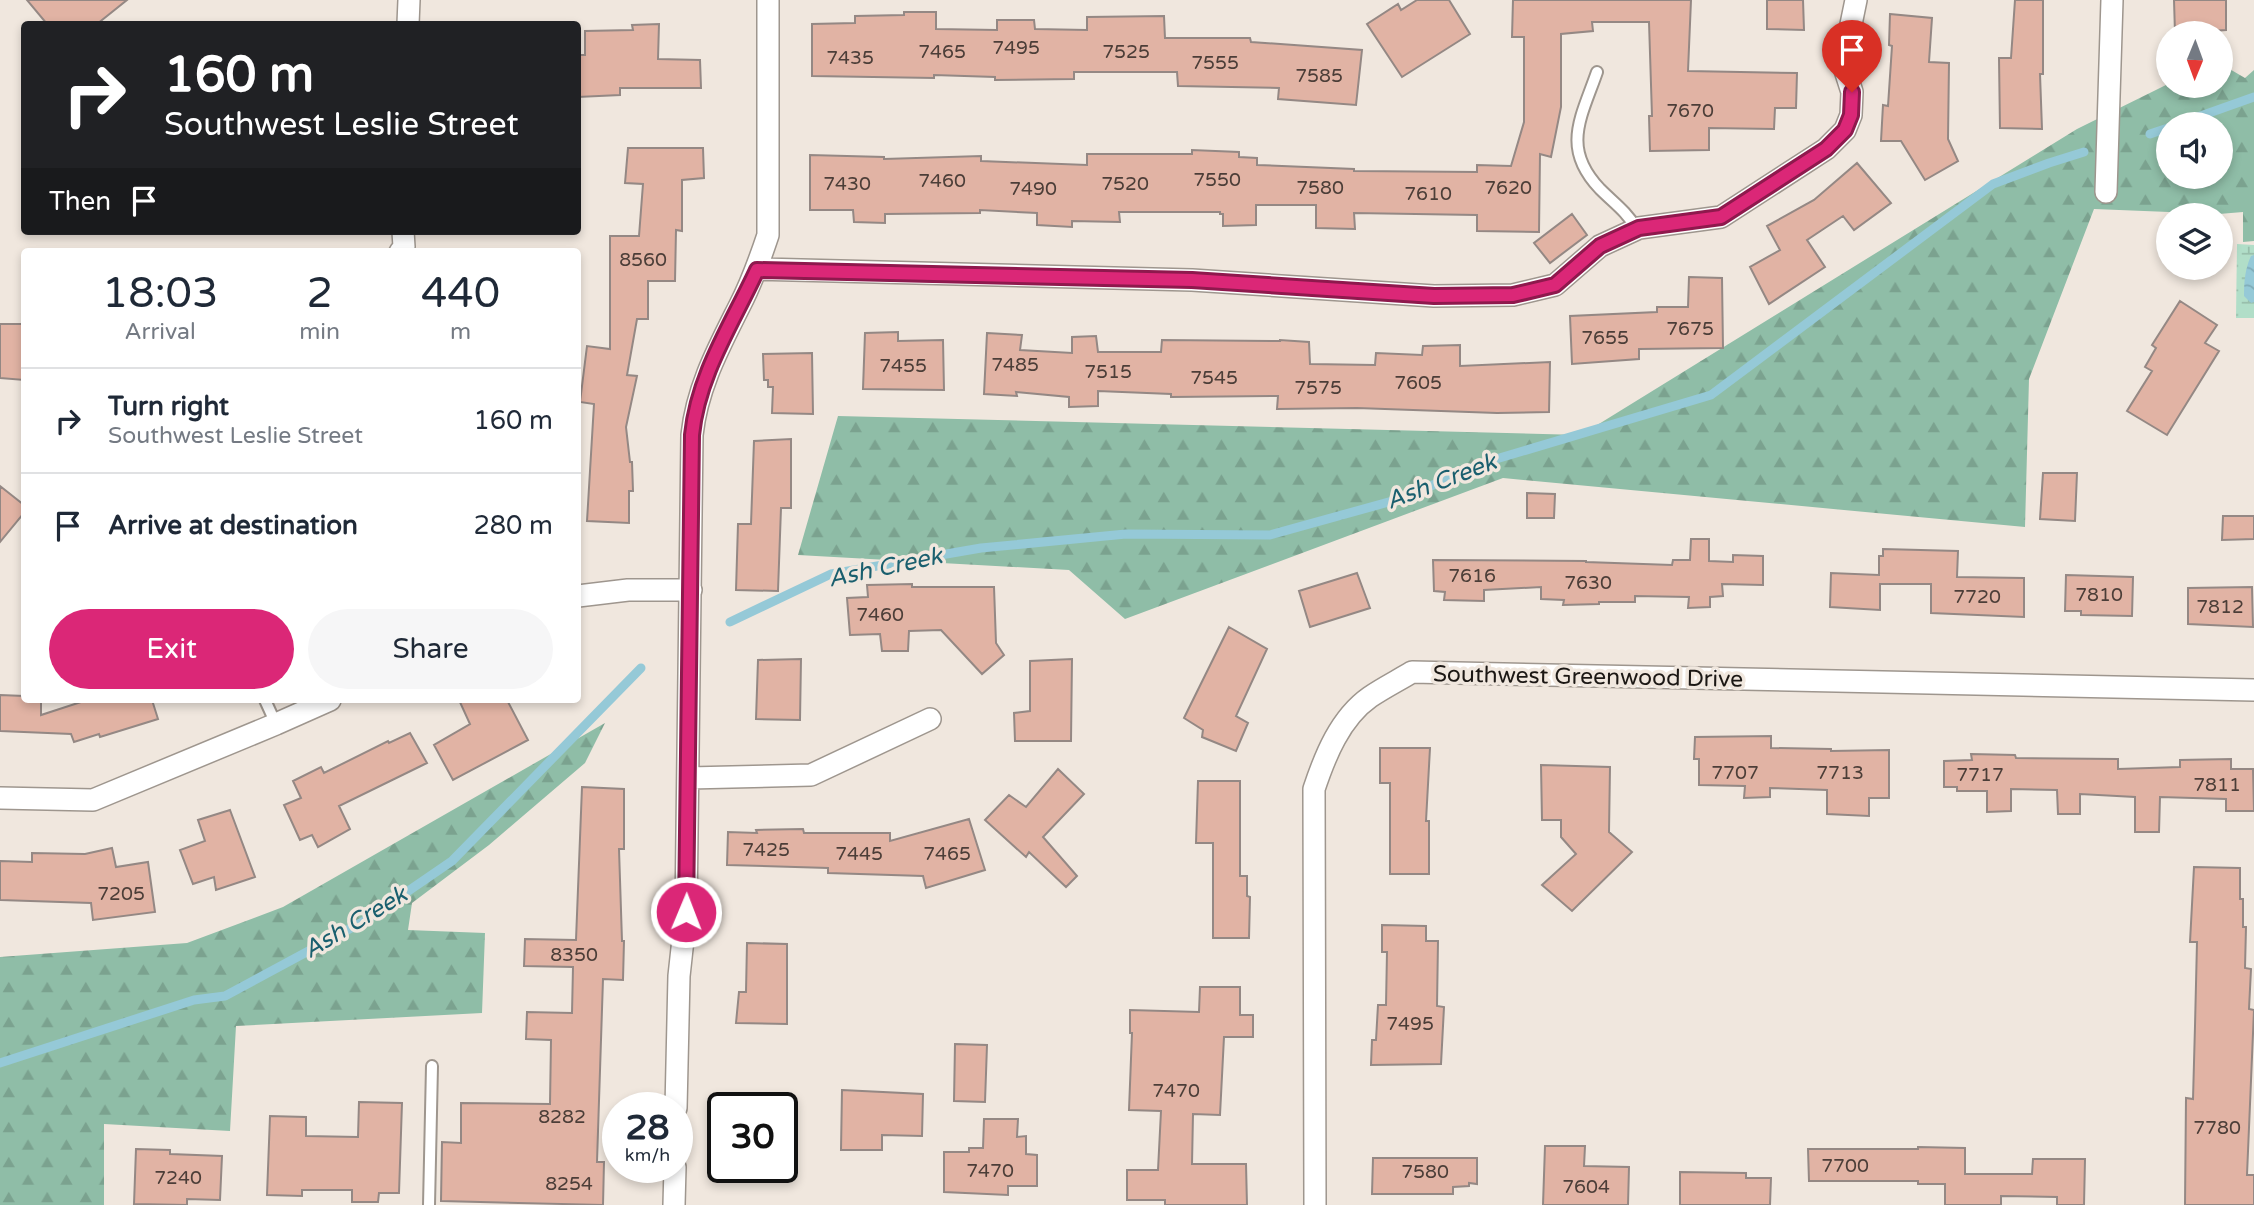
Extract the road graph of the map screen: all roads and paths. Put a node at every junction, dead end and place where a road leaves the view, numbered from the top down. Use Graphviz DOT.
graph roads {
  1 [pos="409,0"];
  2 [pos="768,0"];
  3 [pos="1856,0"];
  4 [pos="2112,0"];
  5 [pos="408,21"];
  6 [pos="1597,72"];
  7 [pos="2106,192"];
  8 [pos="1637,229"];
  9 [pos="757,270"];
  10 [pos="691,590"];
  11 [pos="581,596"];
  12 [pos="2254,690"];
  13 [pos="266,703"];
  14 [pos="323,703"];
  15 [pos="930,719"];
  16 [pos="276,724"];
  17 [pos="689,778"];
  18 [pos="0,798"];
  19 [pos="432,1066"];
  20 [pos="676,1092"];
  21 [pos="675,1183"];
  22 [pos="429,1205"];
  23 [pos="674,1205"];
  24 [pos="1315,1205"];
  1 -- 5 [label="street"];
  2 -- 9 [label="street"];
  3 -- 8 [label="street"];
  4 -- 7 [label="street"];
  6 -- 8 [label="lane"];
  8 -- 9 [label="street"];
  9 -- 10 [label="street"];
  10 -- 11 [label="street"];
  10 -- 17 [label="street"];
  12 -- 24 [label="street, Southwest Greenwood Drive"];
  13 -- 16 [label="lane"];
  14 -- 16 [label="street"];
  15 -- 17 [label="street"];
  16 -- 18 [label="street"];
  17 -- 20 [label="street"];
  19 -- 22 [label="lane"];
  21 -- 23 [label="street"];
}
